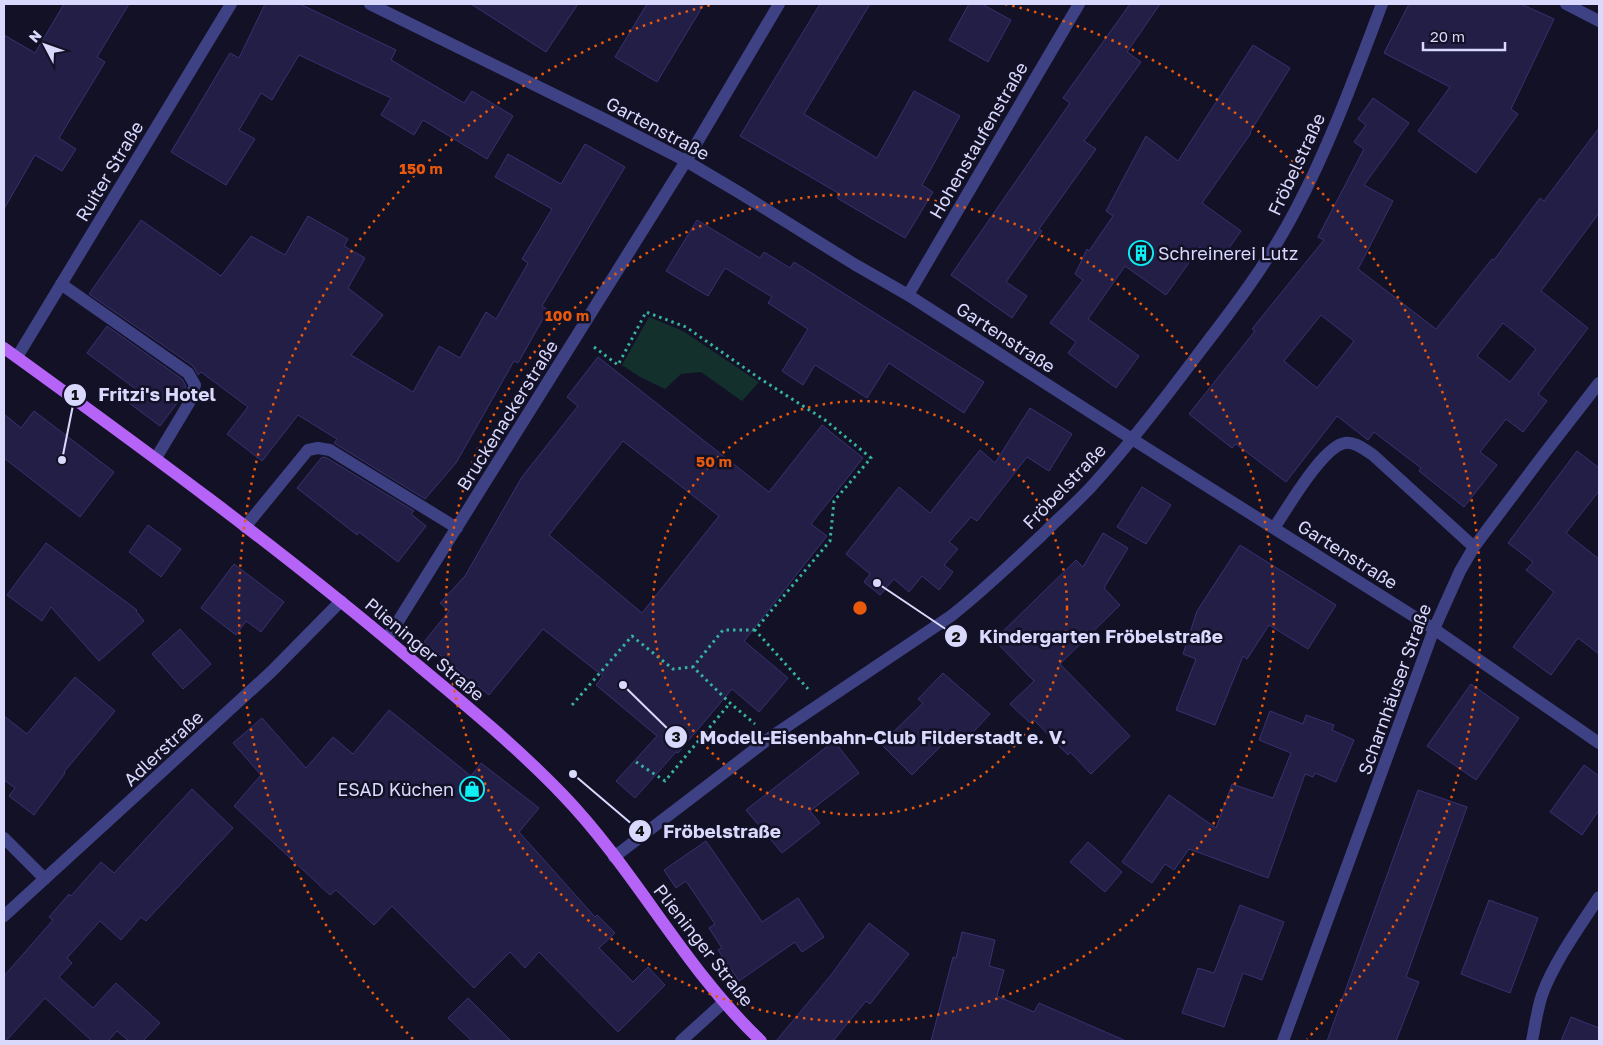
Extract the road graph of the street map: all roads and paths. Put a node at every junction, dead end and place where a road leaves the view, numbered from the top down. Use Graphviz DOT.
graph roads {
  1 [pos="231,4"];
  2 [pos="370,4"];
  3 [pos="779,4"];
  4 [pos="1079,4"];
  5 [pos="1382,4"];
  6 [pos="1566,4"];
  7 [pos="1599,21"];
  8 [pos="686,161"];
  9 [pos="61,284"];
  10 [pos="908,295"];
  11 [pos="577,335"];
  12 [pos="4,348"];
  13 [pos="17,357"];
  14 [pos="1599,383"];
  15 [pos="1132,439"];
  16 [pos="156,458"];
  17 [pos="246,527"];
  18 [pos="457,528"];
  19 [pos="1274,528"];
  20 [pos="1474,547"];
  21 [pos="341,601"];
  22 [pos="1434,629"];
  23 [pos="755,630"];
  24 [pos="387,639"];
  25 [pos="693,667"];
  26 [pos="730,703"];
  27 [pos="821,703"];
  28 [pos="572,706"];
  29 [pos="771,737"];
  30 [pos="1599,743"];
  31 [pos="636,762"];
  32 [pos="4,838"];
  33 [pos="614,856"];
  34 [pos="45,879"];
  35 [pos="1599,896"];
  36 [pos="4,916"];
  37 [pos="724,1002"];
  38 [pos="681,1041"];
  39 [pos="761,1041"];
  40 [pos="1283,1041"];
  41 [pos="1532,1041"];
  1 -- 9 [label="street, Ruiter Straße"];
  2 -- 8 [label="street, Gartenstraße"];
  3 -- 8 [label="street, Bruckenackerstraße"];
  4 -- 10 [label="street, Hohenstaufenstraße"];
  5 -- 15 [label="street, Fröbelstraße"];
  6 -- 7 [label="street"];
  8 -- 10 [label="street, Gartenstraße"];
  8 -- 11 [label="street, Bruckenackerstraße"];
  9 -- 13 [label="street, Ruiter Straße"];
  9 -- 16 [label="street"];
  10 -- 15 [label="street, Gartenstraße"];
  11 -- 18 [label="street, Bruckenackerstraße"];
  11 -- 23 [label="path"];
  12 -- 13 [label="main road, Plieninger Straße"];
  13 -- 16 [label="main road, Plieninger Straße"];
  14 -- 20 [label="street, Scharnhäuser Straße"];
  15 -- 19 [label="street, Gartenstraße"];
  15 -- 27 [label="street, Fröbelstraße"];
  16 -- 17 [label="main road, Plieninger Straße"];
  17 -- 18 [label="street"];
  17 -- 21 [label="main road, Plieninger Straße"];
  18 -- 24 [label="street, Bruckenackerstraße"];
  19 -- 20 [label="street"];
  19 -- 22 [label="street, Gartenstraße"];
  20 -- 22 [label="street, Scharnhäuser Straße"];
  21 -- 24 [label="main road, Plieninger Straße"];
  21 -- 34 [label="street, Adlerstraße"];
  22 -- 30 [label="street, Gartenstraße"];
  22 -- 40 [label="street, Scharnhäuser Straße"];
  23 -- 25 [label="path"];
  23 -- 27 [label="path"];
  24 -- 33 [label="main road, Plieninger Straße"];
  25 -- 26 [label="path"];
  25 -- 28 [label="path"];
  26 -- 29 [label="path"];
  26 -- 31 [label="path"];
  27 -- 29 [label="street, Fröbelstraße"];
  29 -- 33 [label="street, Fröbelstraße"];
  32 -- 34 [label="street"];
  33 -- 37 [label="main road, Plieninger Straße"];
  34 -- 36 [label="street, Adlerstraße"];
  35 -- 41 [label="street"];
  37 -- 38 [label="street"];
  37 -- 39 [label="main road, Plieninger Straße"];
}
